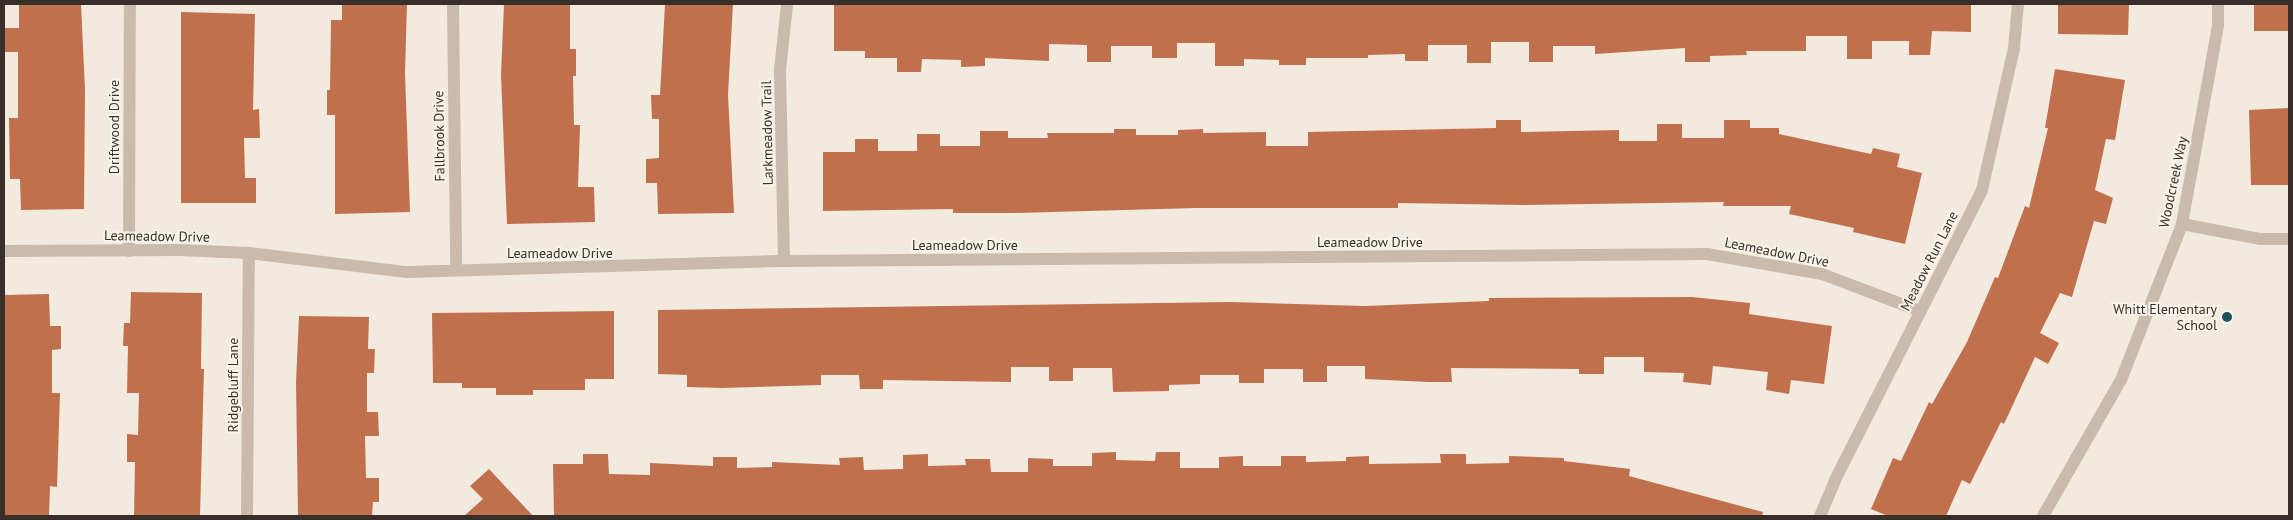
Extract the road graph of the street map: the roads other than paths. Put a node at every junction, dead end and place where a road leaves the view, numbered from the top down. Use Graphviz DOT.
graph roads {
  1 [pos="130,4"];
  2 [pos="453,4"];
  3 [pos="787,4"];
  4 [pos="2018,4"];
  5 [pos="2218,4"];
  6 [pos="2182,224"];
  7 [pos="2289,239"];
  8 [pos="4,251"];
  9 [pos="129,251"];
  10 [pos="249,253"];
  11 [pos="784,261"];
  12 [pos="456,268"];
  13 [pos="1920,311"];
  14 [pos="247,516"];
  15 [pos="1820,516"];
  16 [pos="2043,516"];
  1 -- 9 [label="street, Driftwood Drive"];
  2 -- 12 [label="street, Fallbrook Drive"];
  3 -- 11 [label="street, Larkmeadow Trail"];
  4 -- 13 [label="street, Meadow Run Lane"];
  5 -- 6 [label="street, Woodcreek Way"];
  6 -- 7 [label="street"];
  6 -- 16 [label="street, Woodcreek Way"];
  8 -- 9 [label="street, Leameadow Drive"];
  9 -- 10 [label="street, Leameadow Drive"];
  10 -- 12 [label="street, Leameadow Drive"];
  10 -- 14 [label="street, Ridgebluff Lane"];
  11 -- 12 [label="street, Leameadow Drive"];
  11 -- 13 [label="street, Leameadow Drive"];
  13 -- 15 [label="street, Meadow Run Lane"];
}
